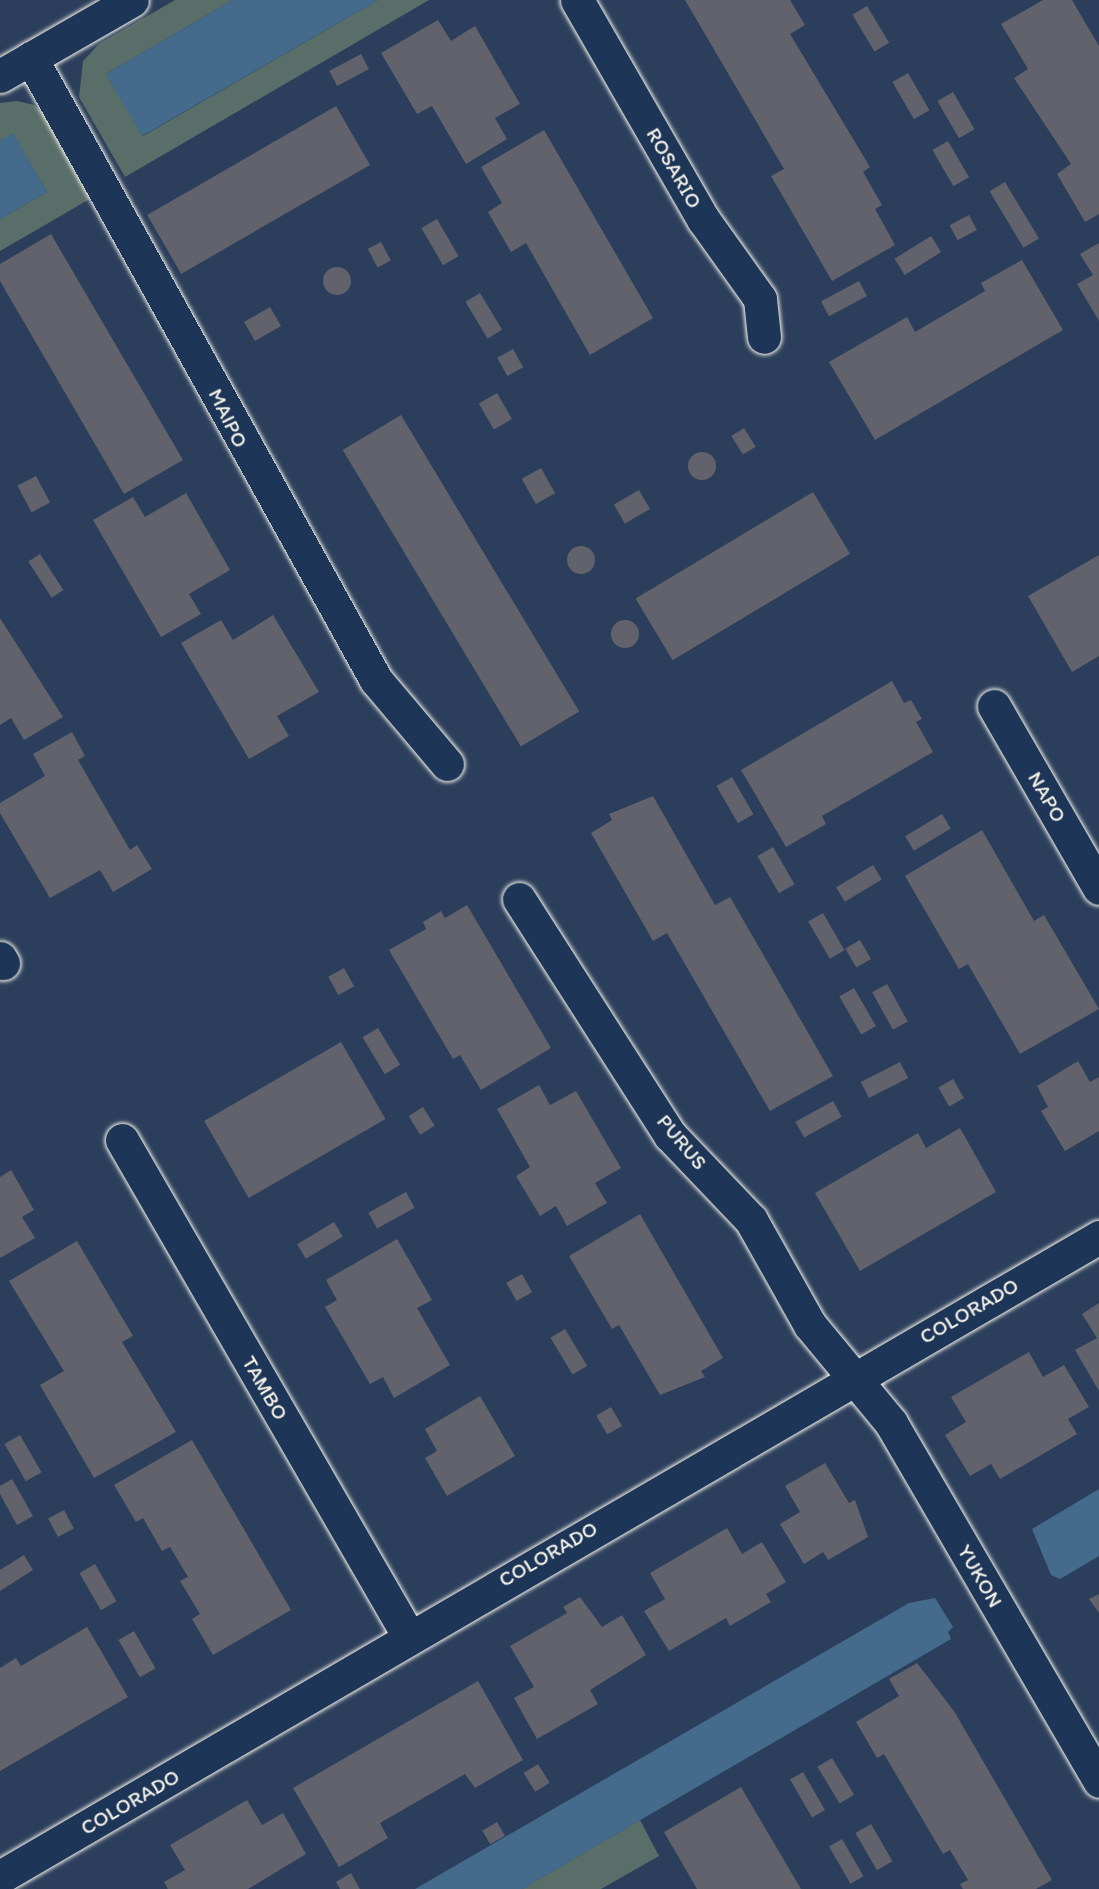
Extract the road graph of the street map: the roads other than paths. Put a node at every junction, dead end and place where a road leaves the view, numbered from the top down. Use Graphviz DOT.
graph roads {
  1 [pos="132,0"];
  2 [pos="577,0"];
  3 [pos="31,58"];
  4 [pos="0,76"];
  5 [pos="764,337"];
  6 [pos="994,706"];
  7 [pos="447,764"];
  8 [pos="1099,888"];
  9 [pos="519,899"];
  10 [pos="122,1140"];
  11 [pos="1099,1237"];
  12 [pos="854,1377"];
  13 [pos="408,1635"];
  14 [pos="1099,1781"];
  15 [pos="0,1876"];
  1 -- 3 [label="street"];
  2 -- 5 [label="street, ROSARIO"];
  3 -- 4 [label="street"];
  3 -- 7 [label="street, MAIPO"];
  6 -- 8 [label="street, NAPO"];
  9 -- 12 [label="street, PURUS"];
  10 -- 13 [label="street, TAMBO"];
  11 -- 12 [label="street, COLORADO"];
  12 -- 13 [label="street, COLORADO"];
  12 -- 14 [label="street, YUKON"];
  13 -- 15 [label="street, COLORADO"];
}
